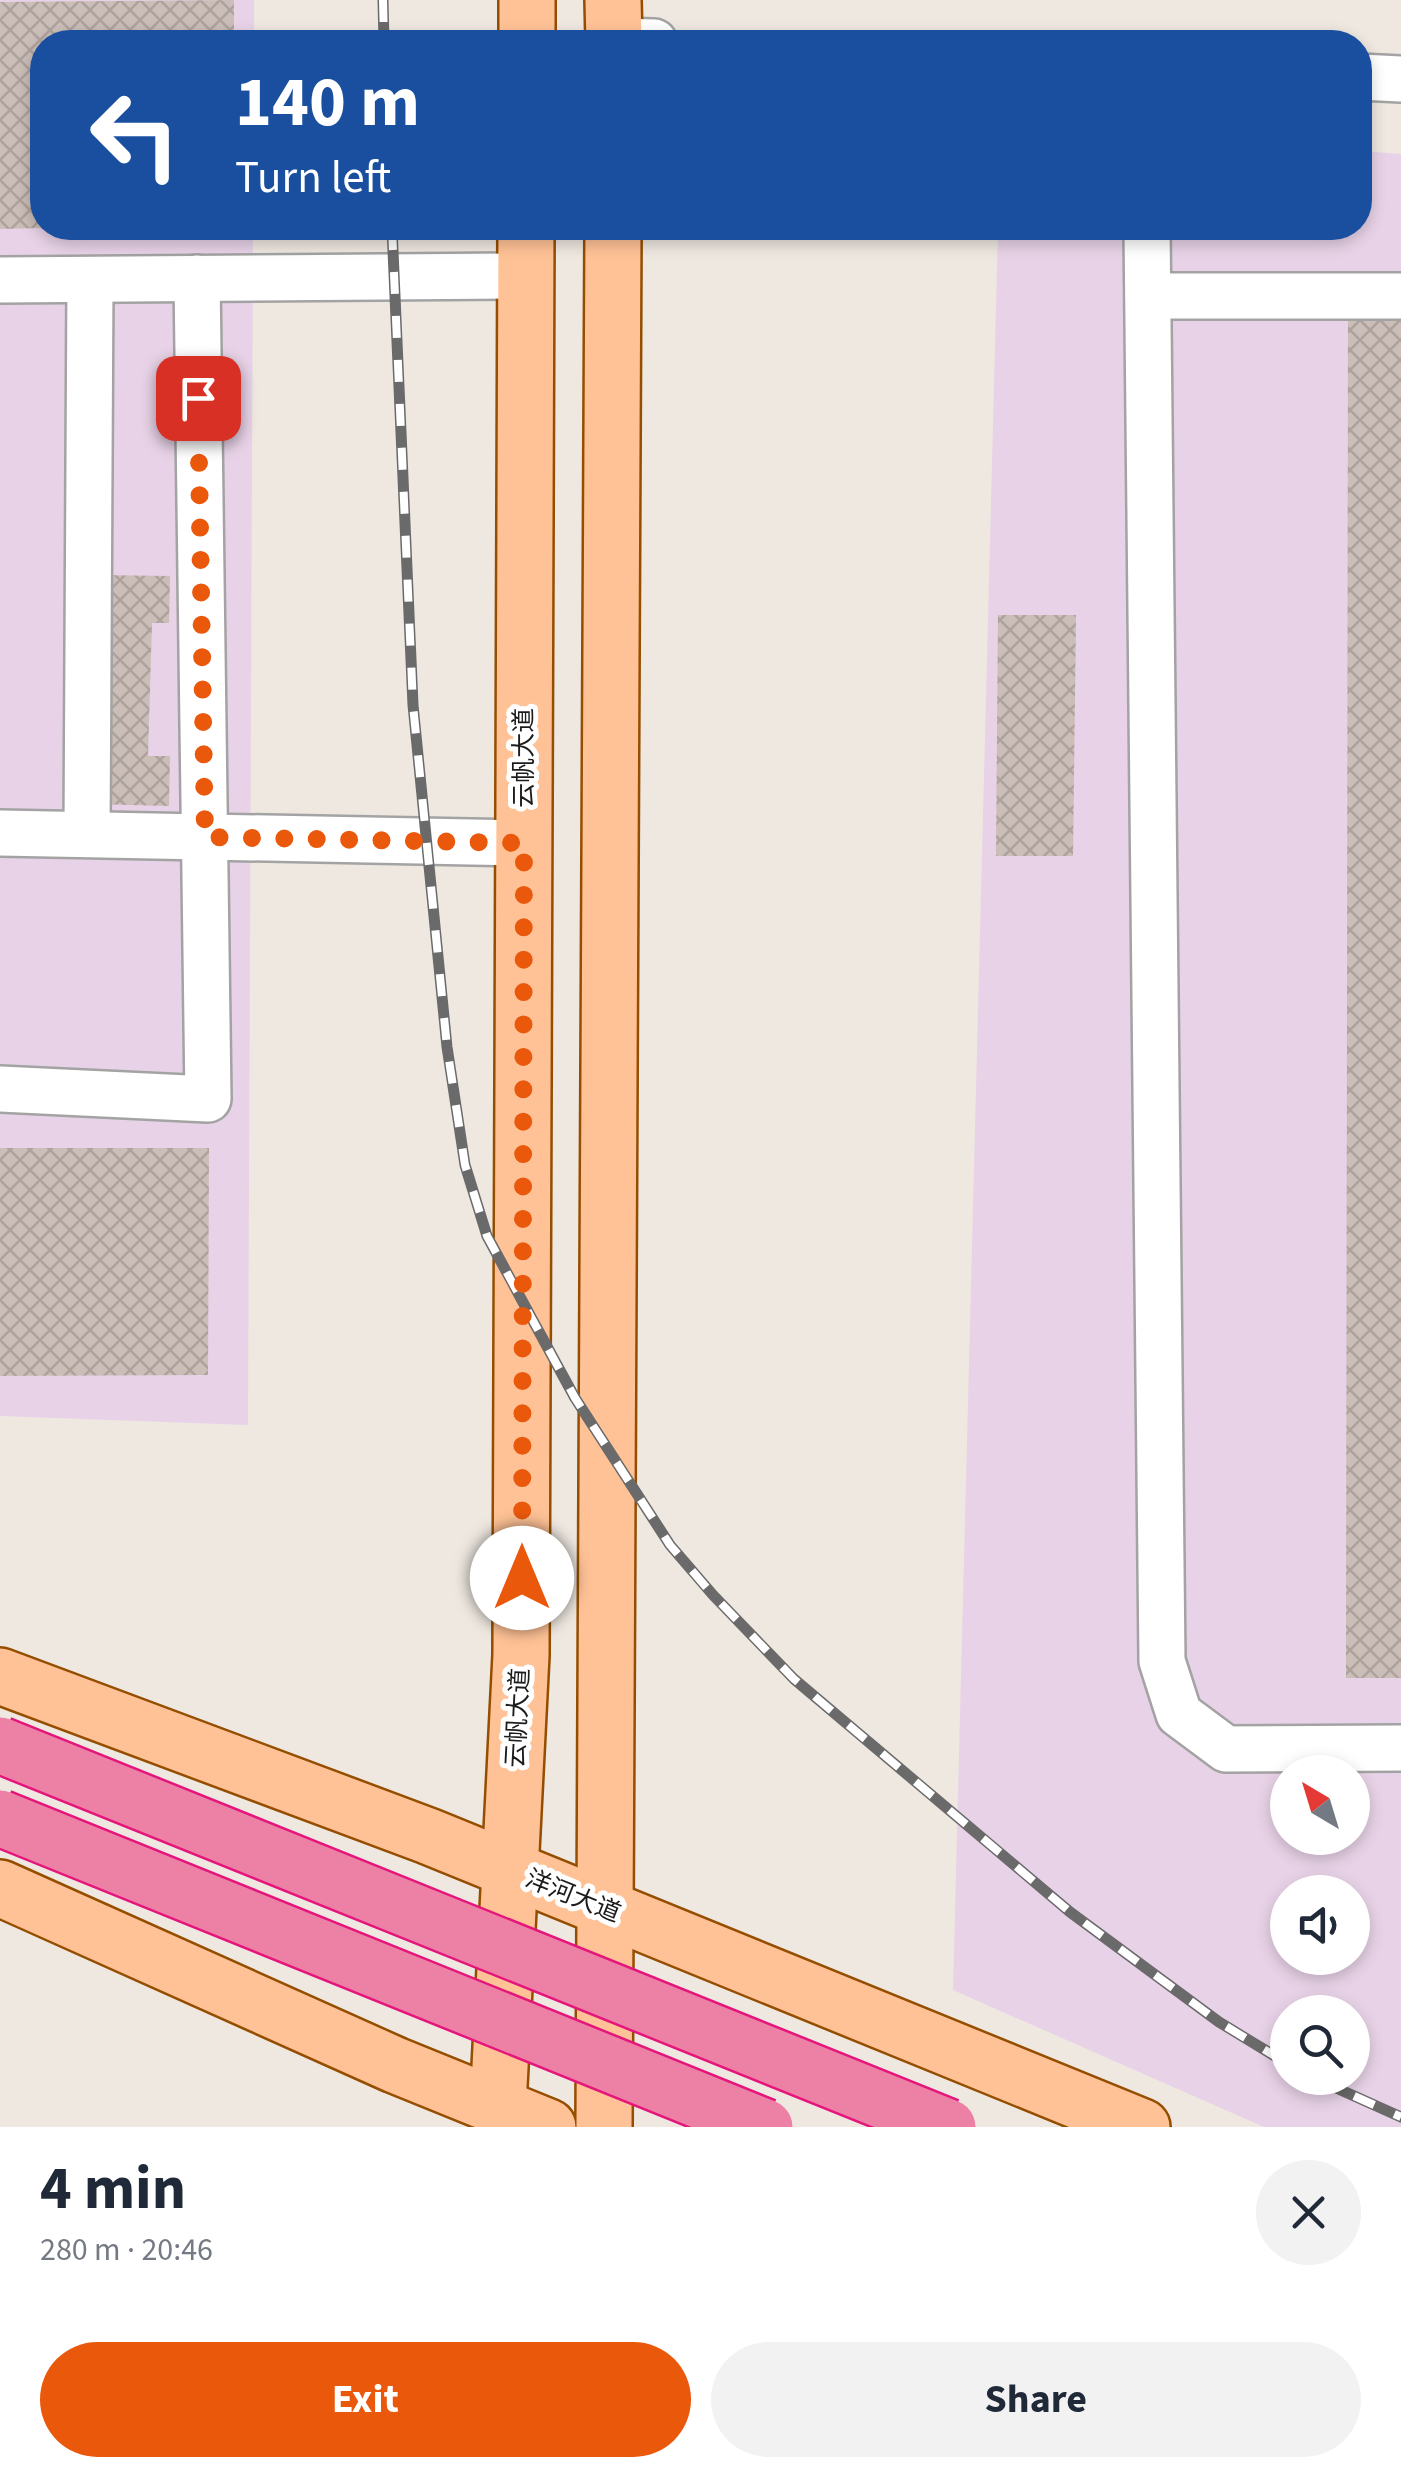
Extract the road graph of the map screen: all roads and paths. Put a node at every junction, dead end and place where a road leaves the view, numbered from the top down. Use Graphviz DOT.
graph roads {
  1 [pos="527,0"];
  2 [pos="527,30"];
  3 [pos="1372,77"];
  4 [pos="1401,78"];
  5 [pos="613,240"];
  6 [pos="1147,240"];
  7 [pos="526,252"];
  8 [pos="197,278"];
  9 [pos="0,280"];
  10 [pos="90,280"];
  11 [pos="1148,296"];
  12 [pos="1401,296"];
  13 [pos="0,833"];
  14 [pos="87,834"];
  15 [pos="205,837"];
  16 [pos="524,843"];
  17 [pos="0,1089"];
  18 [pos="0,1676"];
  19 [pos="0,1744"];
  20 [pos="1401,1748"];
  21 [pos="0,1818"];
  22 [pos="510,1870"];
  23 [pos="0,1888"];
  24 [pos="605,1908"];
  25 [pos="501,2117"];
  26 [pos="548,2127"];
  27 [pos="604,2127"];
  28 [pos="765,2127"];
  29 [pos="948,2127"];
  30 [pos="1142,2127"];
  1 -- 2 [label="main road"];
  3 -- 4 [label="street"];
  5 -- 24 [label="main road"];
  6 -- 11 [label="street"];
  7 -- 8 [label="street"];
  7 -- 16 [label="main road, 云帆大道"];
  8 -- 10 [label="street"];
  8 -- 15 [label="street"];
  9 -- 10 [label="street"];
  10 -- 14 [label="street"];
  11 -- 12 [label="street"];
  11 -- 20 [label="street"];
  13 -- 14 [label="street"];
  14 -- 15 [label="street"];
  15 -- 16 [label="street"];
  15 -- 17 [label="street"];
  16 -- 22 [label="main road, 云帆大道"];
  18 -- 22 [label="main road, 洋河大道"];
  19 -- 29 [label="highway, bridge"];
  21 -- 28 [label="highway, bridge"];
  22 -- 24 [label="main road, 洋河大道"];
  22 -- 25 [label="main road, 云帆大道"];
  23 -- 25 [label="main road"];
  24 -- 27 [label="main road"];
  24 -- 30 [label="main road, 洋河大道"];
  25 -- 26 [label="main road"];
}
